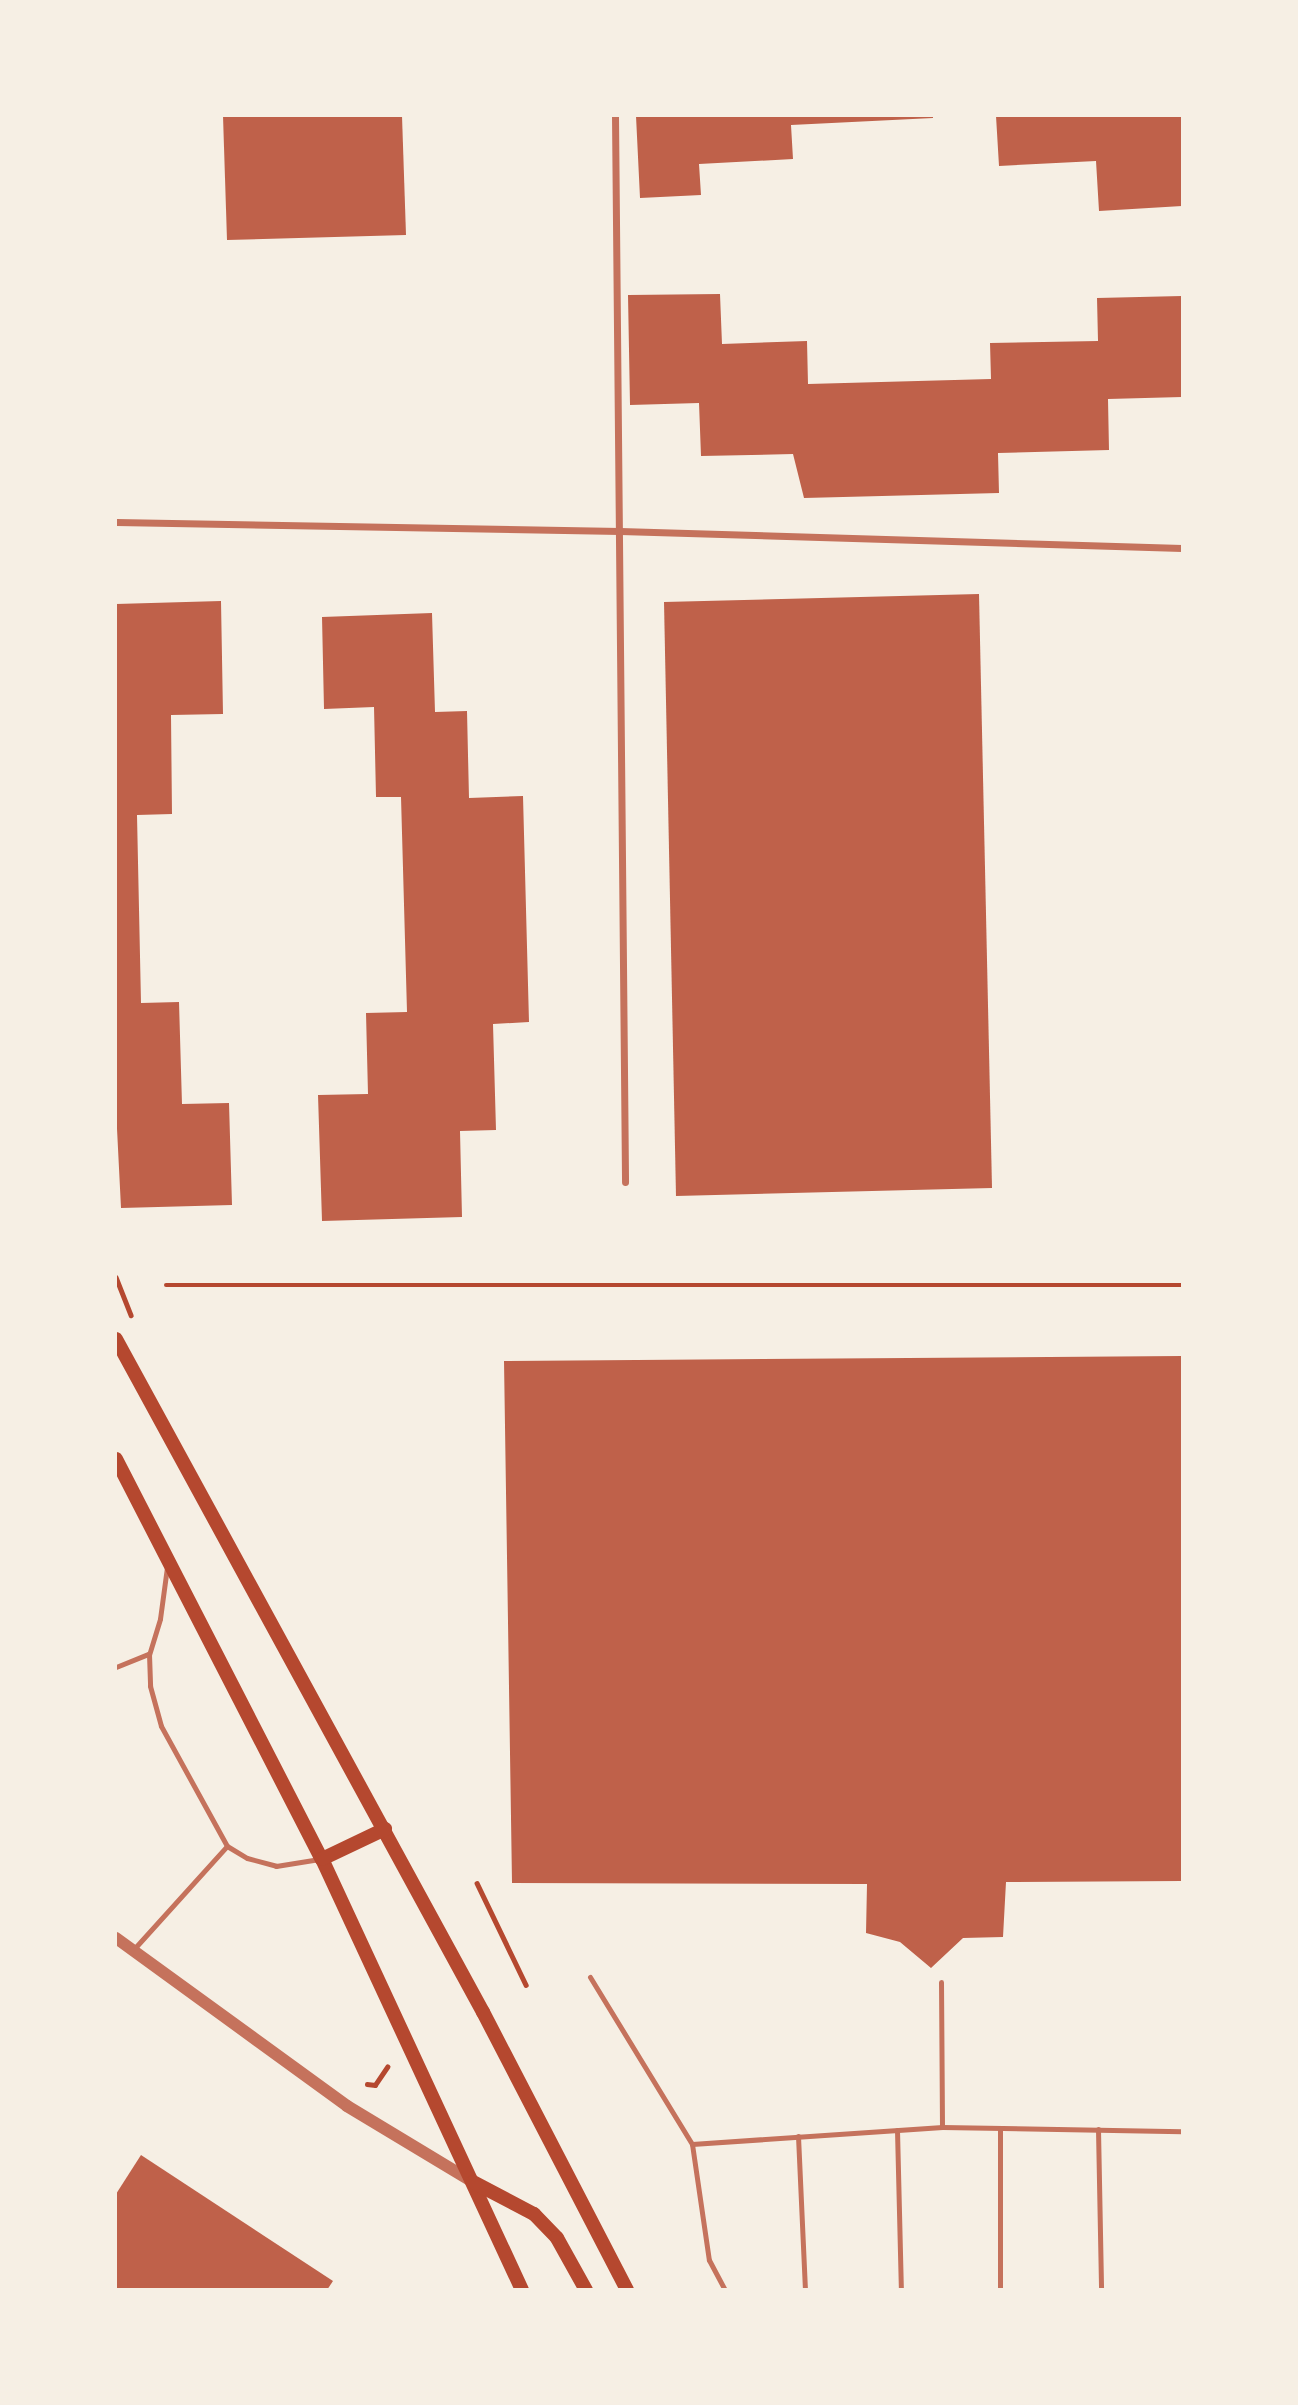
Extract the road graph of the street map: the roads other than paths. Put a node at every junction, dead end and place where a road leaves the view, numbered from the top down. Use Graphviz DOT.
graph roads {
  1 [pos="615,116"];
  2 [pos="116,522"];
  3 [pos="620,531"];
  4 [pos="1182,548"];
  5 [pos="625,1182"];
  6 [pos="116,1339"];
  7 [pos="116,1459"];
  8 [pos="166,1557"];
  9 [pos="149,1654"];
  10 [pos="116,1667"];
  11 [pos="384,1829"];
  12 [pos="227,1846"];
  13 [pos="322,1859"];
  14 [pos="116,1938"];
  15 [pos="131,1951"];
  16 [pos="590,1977"];
  17 [pos="942,1982"];
  18 [pos="942,2127"];
  19 [pos="1000,2127"];
  20 [pos="1098,2129"];
  21 [pos="897,2130"];
  22 [pos="1182,2131"];
  23 [pos="798,2136"];
  24 [pos="692,2144"];
  25 [pos="473,2182"];
  26 [pos="522,2290"];
  27 [pos="586,2290"];
  28 [pos="627,2290"];
  29 [pos="725,2290"];
  30 [pos="805,2290"];
  31 [pos="901,2290"];
  32 [pos="1000,2290"];
  33 [pos="1101,2290"];
  1 -- 3 [label="street"];
  2 -- 3 [label="street"];
  3 -- 4 [label="street"];
  3 -- 5 [label="street"];
  6 -- 11 [label="main road"];
  7 -- 8 [label="main road"];
  8 -- 9 [label="lane"];
  8 -- 13 [label="main road"];
  9 -- 10 [label="lane"];
  9 -- 12 [label="lane"];
  11 -- 13 [label="main road"];
  11 -- 28 [label="main road"];
  12 -- 13 [label="lane"];
  12 -- 15 [label="lane"];
  13 -- 25 [label="main road"];
  14 -- 15 [label="street"];
  15 -- 25 [label="street"];
  16 -- 24 [label="lane"];
  17 -- 18 [label="lane"];
  18 -- 19 [label="lane"];
  18 -- 21 [label="lane"];
  19 -- 20 [label="lane"];
  19 -- 32 [label="lane"];
  20 -- 22 [label="lane"];
  20 -- 33 [label="lane"];
  21 -- 23 [label="lane"];
  21 -- 31 [label="lane"];
  23 -- 24 [label="lane"];
  23 -- 30 [label="lane"];
  24 -- 29 [label="lane"];
  25 -- 26 [label="main road"];
  25 -- 27 [label="main road"];
}
